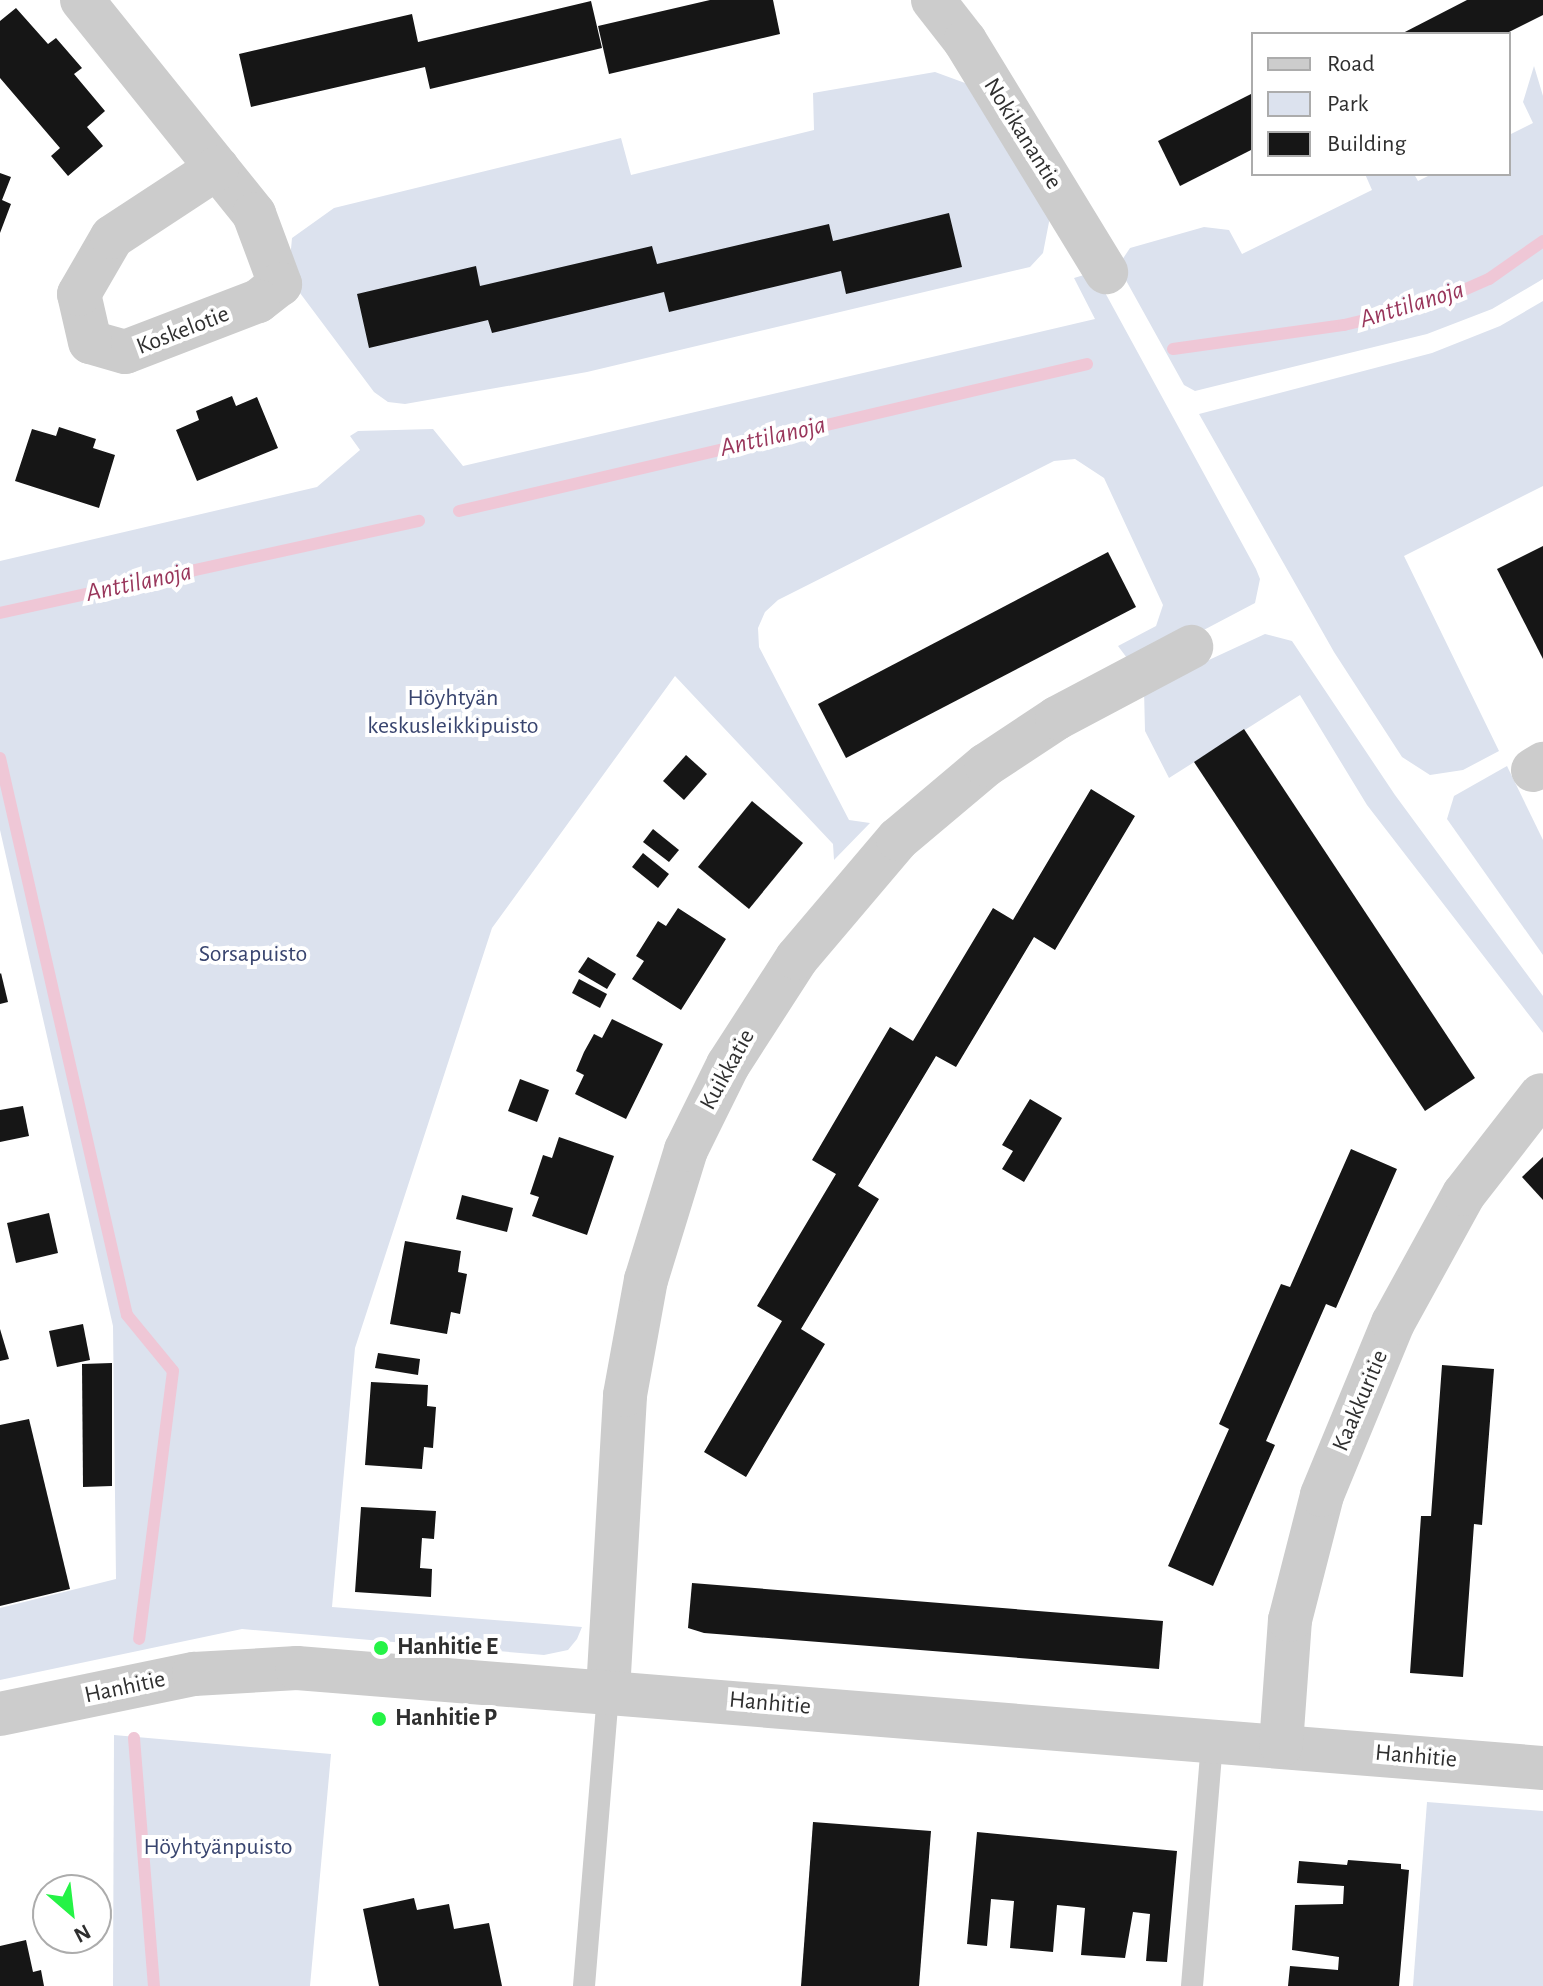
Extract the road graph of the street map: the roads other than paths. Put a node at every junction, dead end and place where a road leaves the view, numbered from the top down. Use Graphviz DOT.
graph roads {
  1 [pos="82,0"];
  2 [pos="933,0"];
  3 [pos="217,168"];
  4 [pos="1106,272"];
  5 [pos="1191,647"];
  6 [pos="1541,1095"];
  7 [pos="608,1691"];
  8 [pos="0,1714"];
  9 [pos="1212,1741"];
  10 [pos="1281,1745"];
  11 [pos="1543,1768"];
  12 [pos="584,1986"];
  13 [pos="1192,1986"];
  1 -- 3 [label="street, Koskelotie"];
  2 -- 4 [label="street, Nokikanantie"];
  3 -- 3 [label="street, Koskelotie"];
  5 -- 7 [label="street, Kuikkatie"];
  6 -- 10 [label="street, Kaakkuritie"];
  7 -- 8 [label="street, Hanhitie"];
  7 -- 9 [label="street, Hanhitie"];
  7 -- 12 [label="lane"];
  9 -- 10 [label="street, Hanhitie"];
  9 -- 13 [label="lane"];
  10 -- 11 [label="street, Hanhitie"];
}
